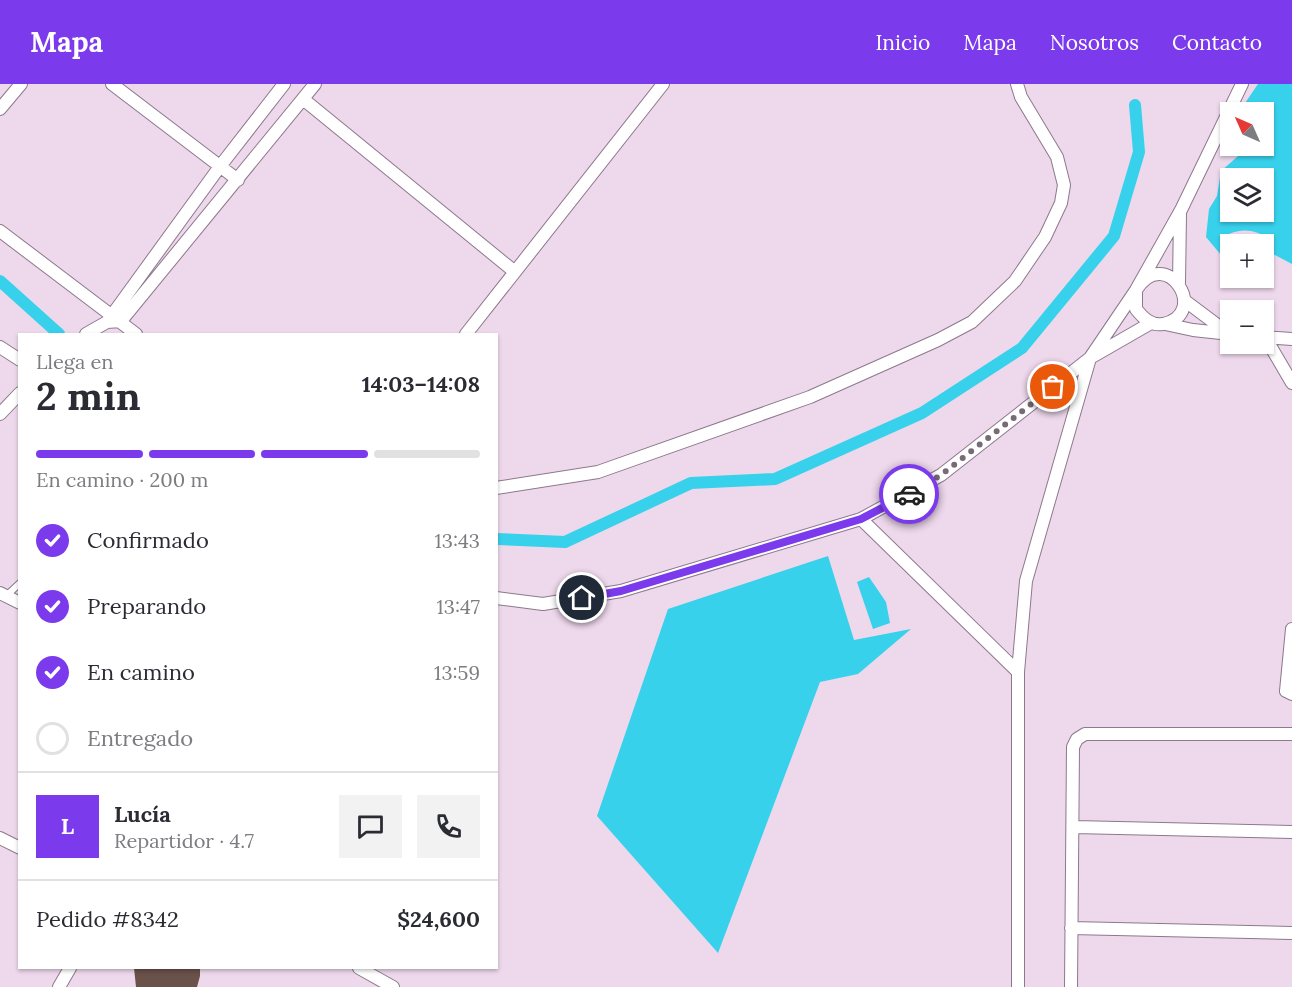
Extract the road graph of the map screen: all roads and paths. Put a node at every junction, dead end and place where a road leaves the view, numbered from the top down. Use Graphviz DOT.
graph roads {
  1 [pos="21,84"];
  2 [pos="284,84"];
  3 [pos="315,84"];
  4 [pos="663,84"];
  5 [pos="1017,84"];
  6 [pos="1242,84"];
  7 [pos="116,85"];
  8 [pos="303,99"];
  9 [pos="0,110"];
  10 [pos="221,165"];
  11 [pos="238,180"];
  12 [pos="1180,210"];
  13 [pos="0,231"];
  14 [pos="515,272"];
  15 [pos="1179,283"];
  16 [pos="1136,290"];
  17 [pos="1184,300"];
  18 [pos="113,319"];
  19 [pos="1151,323"];
  20 [pos="1165,324"];
  21 [pos="1220,327"];
  22 [pos="88,333"];
  23 [pos="134,333"];
  24 [pos="467,333"];
  25 [pos="1220,333"];
  26 [pos="1274,338"];
  27 [pos="1292,339"];
  28 [pos="0,347"];
  29 [pos="1274,353"];
  30 [pos="1090,358"];
  31 [pos="18,359"];
  32 [pos="1292,383"];
  33 [pos="18,395"];
  34 [pos="0,414"];
  35 [pos="498,488"];
  36 [pos="861,519"];
  37 [pos="18,584"];
  38 [pos="3,595"];
  39 [pos="498,598"];
  40 [pos="18,602"];
  41 [pos="1292,629"];
  42 [pos="1018,672"];
  43 [pos="1292,694"];
  44 [pos="1292,734"];
  45 [pos="1074,827"];
  46 [pos="1292,832"];
  47 [pos="0,838"];
  48 [pos="18,847"];
  49 [pos="1071,928"];
  50 [pos="1292,933"];
  51 [pos="69,969"];
  52 [pos="361,969"];
  53 [pos="59,987"];
  54 [pos="393,987"];
  55 [pos="1018,987"];
  56 [pos="1071,987"];
  1 -- 9 [label="street"];
  2 -- 10 [label="street"];
  3 -- 8 [label="street"];
  4 -- 14 [label="street"];
  5 -- 35 [label="street"];
  6 -- 12 [label="street"];
  7 -- 10 [label="street"];
  8 -- 11 [label="street"];
  8 -- 14 [label="street"];
  10 -- 11 [label="street"];
  10 -- 18 [label="street"];
  11 -- 18 [label="street"];
  12 -- 15 [label="street"];
  12 -- 16 [label="street"];
  13 -- 18 [label="street"];
  14 -- 24 [label="street"];
  15 -- 16 [label="street"];
  15 -- 17 [label="street"];
  16 -- 19 [label="street"];
  16 -- 30 [label="street"];
  17 -- 20 [label="street"];
  17 -- 21 [label="street"];
  18 -- 22 [label="street"];
  18 -- 23 [label="street"];
  19 -- 20 [label="street"];
  19 -- 30 [label="street"];
  20 -- 25 [label="street"];
  26 -- 27 [label="street"];
  28 -- 31 [label="street"];
  29 -- 32 [label="street"];
  30 -- 36 [label="street"];
  30 -- 42 [label="street"];
  33 -- 34 [label="street"];
  36 -- 39 [label="street"];
  36 -- 42 [label="street"];
  37 -- 38 [label="lane"];
  38 -- 40 [label="street"];
  41 -- 43 [label="street"];
  42 -- 55 [label="street"];
  44 -- 45 [label="street"];
  45 -- 46 [label="street"];
  45 -- 49 [label="street"];
  47 -- 48 [label="street"];
  49 -- 50 [label="street"];
  49 -- 56 [label="street"];
  51 -- 53 [label="street"];
  52 -- 54 [label="street"];
}
